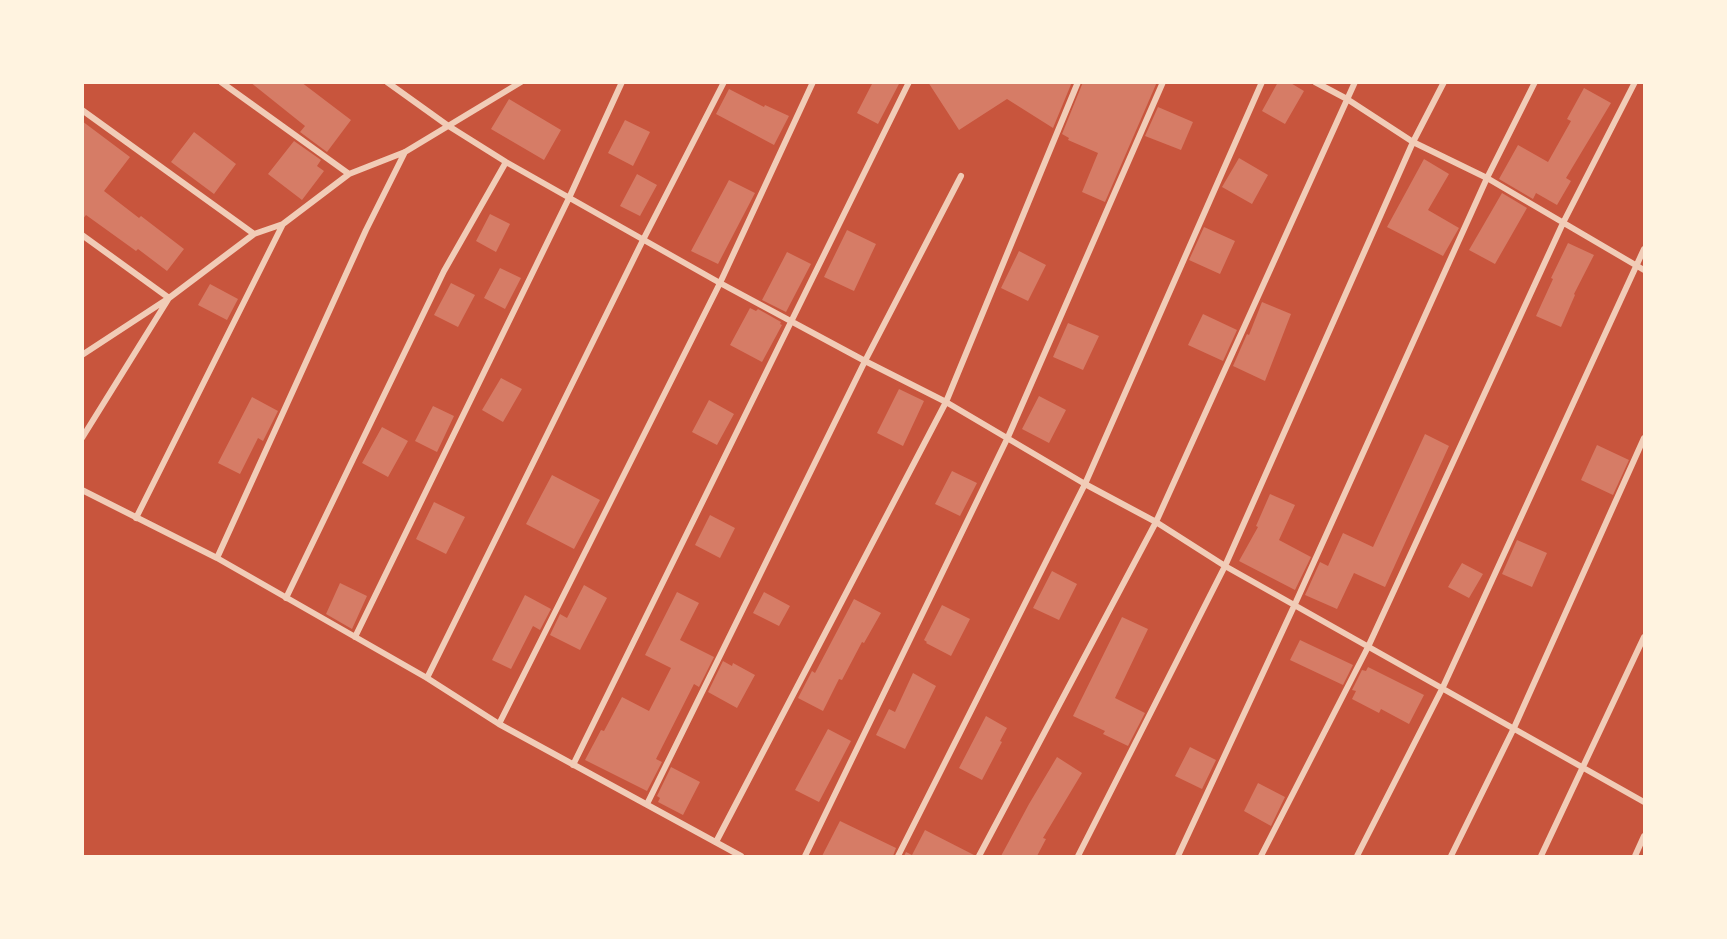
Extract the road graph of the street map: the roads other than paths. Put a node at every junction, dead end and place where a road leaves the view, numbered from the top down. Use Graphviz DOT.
graph roads {
  1 [pos="221,82"];
  2 [pos="387,82"];
  3 [pos="521,82"];
  4 [pos="622,82"];
  5 [pos="724,82"];
  6 [pos="813,82"];
  7 [pos="909,82"];
  8 [pos="1078,82"];
  9 [pos="1163,82"];
  10 [pos="1262,82"];
  11 [pos="1315,82"];
  12 [pos="1354,82"];
  13 [pos="1444,82"];
  14 [pos="1535,82"];
  15 [pos="1635,82"];
  16 [pos="1347,99"];
  17 [pos="82,110"];
  18 [pos="447,125"];
  19 [pos="1413,142"];
  20 [pos="405,152"];
  21 [pos="506,162"];
  22 [pos="348,174"];
  23 [pos="961,176"];
  24 [pos="1487,178"];
  25 [pos="569,198"];
  26 [pos="1563,223"];
  27 [pos="283,224"];
  28 [pos="254,234"];
  29 [pos="82,235"];
  30 [pos="643,240"];
  31 [pos="1644,249"];
  32 [pos="1636,265"];
  33 [pos="1644,270"];
  34 [pos="720,283"];
  35 [pos="169,298"];
  36 [pos="792,320"];
  37 [pos="82,355"];
  38 [pos="865,362"];
  39 [pos="946,402"];
  40 [pos="1008,437"];
  41 [pos="82,438"];
  42 [pos="1644,438"];
  43 [pos="1085,484"];
  44 [pos="82,490"];
  45 [pos="136,518"];
  46 [pos="1156,522"];
  47 [pos="217,558"];
  48 [pos="1225,566"];
  49 [pos="286,598"];
  50 [pos="1295,604"];
  51 [pos="355,637"];
  52 [pos="1644,637"];
  53 [pos="1368,647"];
  54 [pos="427,678"];
  55 [pos="1443,687"];
  56 [pos="499,724"];
  57 [pos="1513,730"];
  58 [pos="573,765"];
  59 [pos="1583,766"];
  60 [pos="1644,802"];
  61 [pos="647,804"];
  62 [pos="1644,836"];
  63 [pos="716,842"];
  64 [pos="741,856"];
  65 [pos="805,856"];
  66 [pos="898,856"];
  67 [pos="979,856"];
  68 [pos="1078,856"];
  69 [pos="1178,856"];
  70 [pos="1261,856"];
  71 [pos="1357,856"];
  72 [pos="1451,856"];
  73 [pos="1541,856"];
  74 [pos="1635,856"];
  1 -- 22 [label="street"];
  2 -- 18 [label="street"];
  3 -- 18 [label="street"];
  4 -- 25 [label="street"];
  5 -- 30 [label="street"];
  6 -- 34 [label="street"];
  7 -- 36 [label="street"];
  8 -- 39 [label="street"];
  9 -- 40 [label="street"];
  10 -- 43 [label="street"];
  11 -- 16 [label="street"];
  12 -- 16 [label="street"];
  13 -- 19 [label="street"];
  14 -- 24 [label="street"];
  15 -- 26 [label="street"];
  16 -- 19 [label="street"];
  16 -- 46 [label="street"];
  17 -- 28 [label="street"];
  18 -- 20 [label="street"];
  18 -- 21 [label="street"];
  19 -- 24 [label="street"];
  19 -- 48 [label="street"];
  20 -- 22 [label="street"];
  20 -- 47 [label="street"];
  21 -- 25 [label="street"];
  21 -- 49 [label="street"];
  22 -- 27 [label="street"];
  23 -- 38 [label="street"];
  24 -- 26 [label="street"];
  24 -- 50 [label="street"];
  25 -- 30 [label="street"];
  25 -- 51 [label="street"];
  26 -- 32 [label="street"];
  26 -- 53 [label="street"];
  27 -- 28 [label="street"];
  27 -- 45 [label="street"];
  28 -- 35 [label="street"];
  29 -- 35 [label="street"];
  30 -- 34 [label="street"];
  30 -- 54 [label="street"];
  31 -- 32 [label="street"];
  32 -- 33 [label="street"];
  32 -- 55 [label="street"];
  34 -- 36 [label="street"];
  34 -- 56 [label="street"];
  35 -- 37 [label="street"];
  35 -- 41 [label="street"];
  36 -- 38 [label="street"];
  36 -- 58 [label="street"];
  38 -- 39 [label="street"];
  38 -- 61 [label="street"];
  39 -- 40 [label="street"];
  39 -- 63 [label="street"];
  40 -- 43 [label="street"];
  40 -- 65 [label="street"];
  42 -- 57 [label="street"];
  43 -- 46 [label="street"];
  43 -- 66 [label="street"];
  44 -- 45 [label="street"];
  45 -- 47 [label="street"];
  46 -- 48 [label="street"];
  46 -- 67 [label="street"];
  47 -- 49 [label="street"];
  48 -- 50 [label="street"];
  48 -- 68 [label="street"];
  49 -- 51 [label="street"];
  50 -- 53 [label="street"];
  50 -- 69 [label="street"];
  51 -- 54 [label="street"];
  52 -- 59 [label="street"];
  53 -- 55 [label="street"];
  53 -- 70 [label="street"];
  54 -- 56 [label="street"];
  55 -- 57 [label="street"];
  55 -- 71 [label="street"];
  56 -- 58 [label="street"];
  57 -- 59 [label="street"];
  57 -- 72 [label="street"];
  58 -- 61 [label="street"];
  59 -- 60 [label="street"];
  59 -- 73 [label="street"];
  61 -- 63 [label="street"];
  62 -- 74 [label="street"];
  63 -- 64 [label="street"];
}
